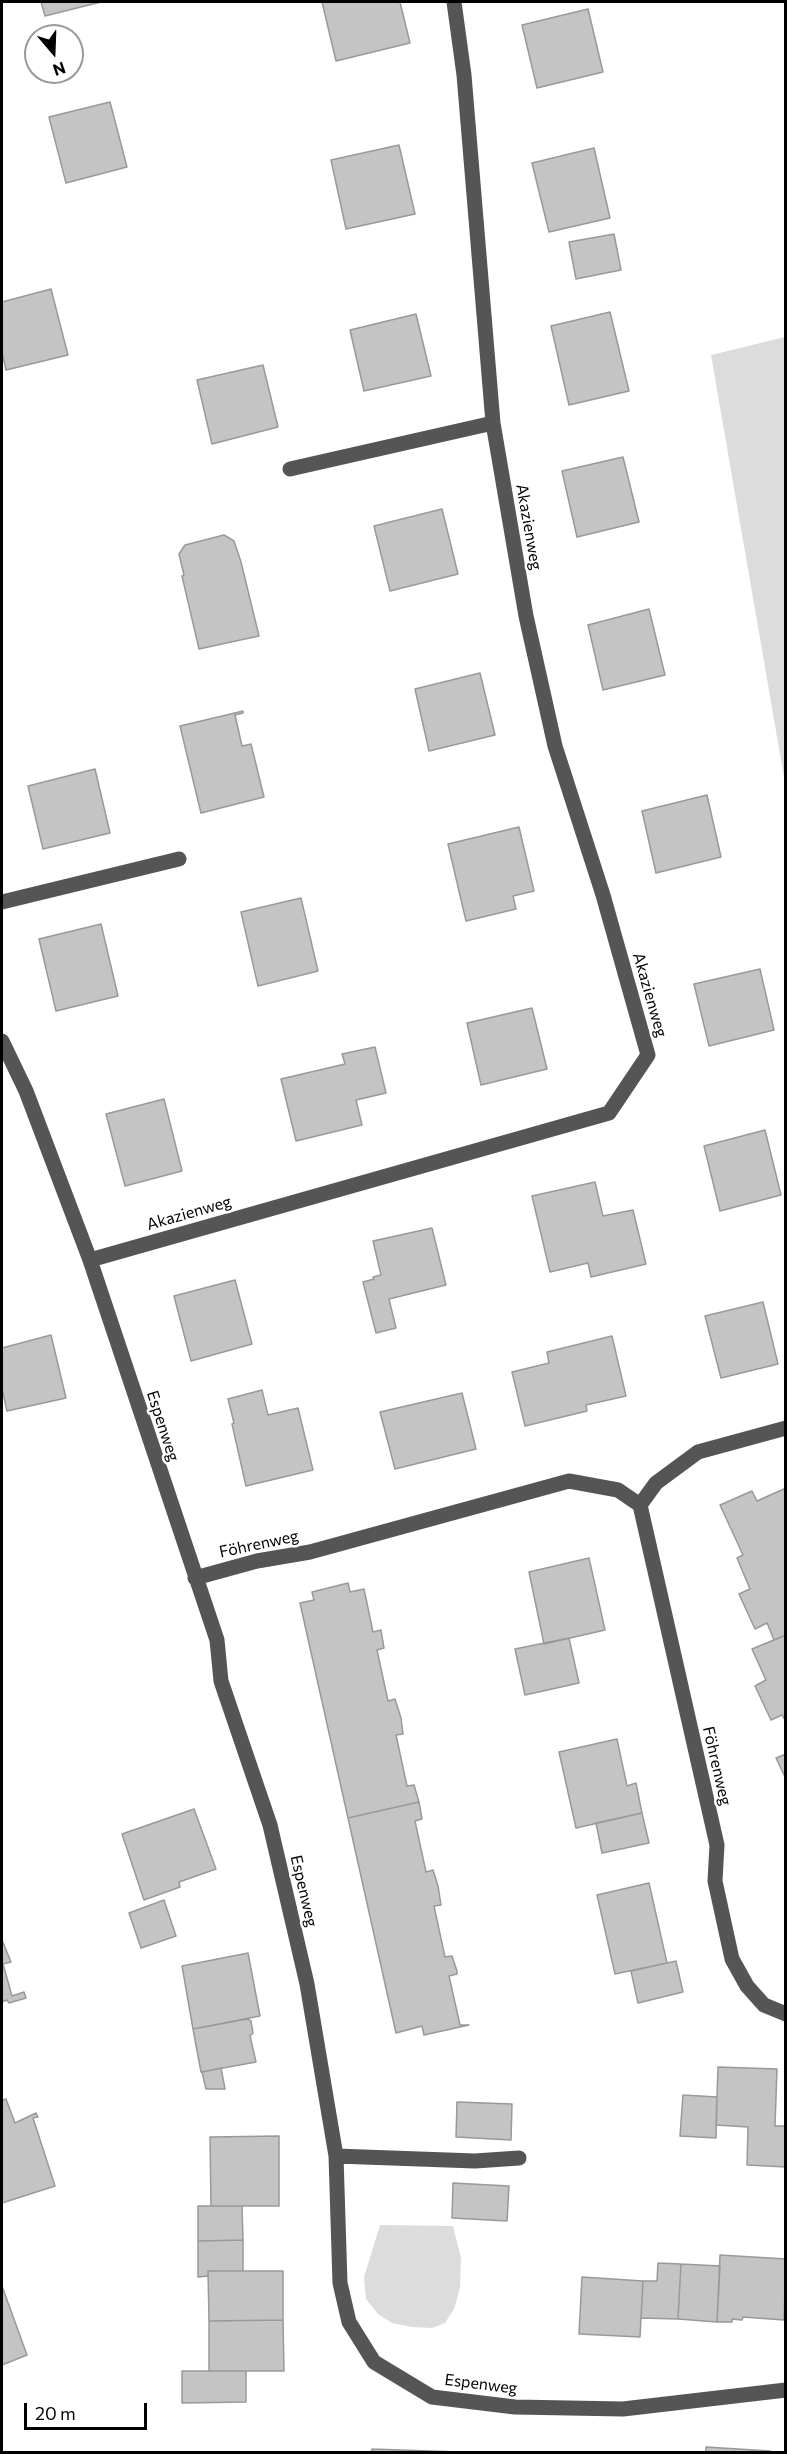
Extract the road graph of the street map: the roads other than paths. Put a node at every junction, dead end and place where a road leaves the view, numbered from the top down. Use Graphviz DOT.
graph roads {
  1 [pos="454,2"];
  2 [pos="493,423"];
  3 [pos="290,469"];
  4 [pos="178,859"];
  5 [pos="2,902"];
  6 [pos="2,1041"];
  7 [pos="90,1260"];
  8 [pos="786,1428"];
  9 [pos="640,1504"];
  10 [pos="195,1578"];
  11 [pos="786,2014"];
  12 [pos="336,2156"];
  13 [pos="519,2158"];
  14 [pos="786,2390"];
  1 -- 2 [label="street, Akazienweg"];
  2 -- 3 [label="street"];
  2 -- 7 [label="street, Akazienweg"];
  4 -- 5 [label="street"];
  6 -- 7 [label="street, Espenweg"];
  7 -- 10 [label="street, Espenweg"];
  8 -- 9 [label="street"];
  9 -- 10 [label="street, Föhrenweg"];
  9 -- 11 [label="street, Föhrenweg"];
  10 -- 12 [label="street, Espenweg"];
  12 -- 13 [label="street"];
  12 -- 14 [label="street, Espenweg"];
}
